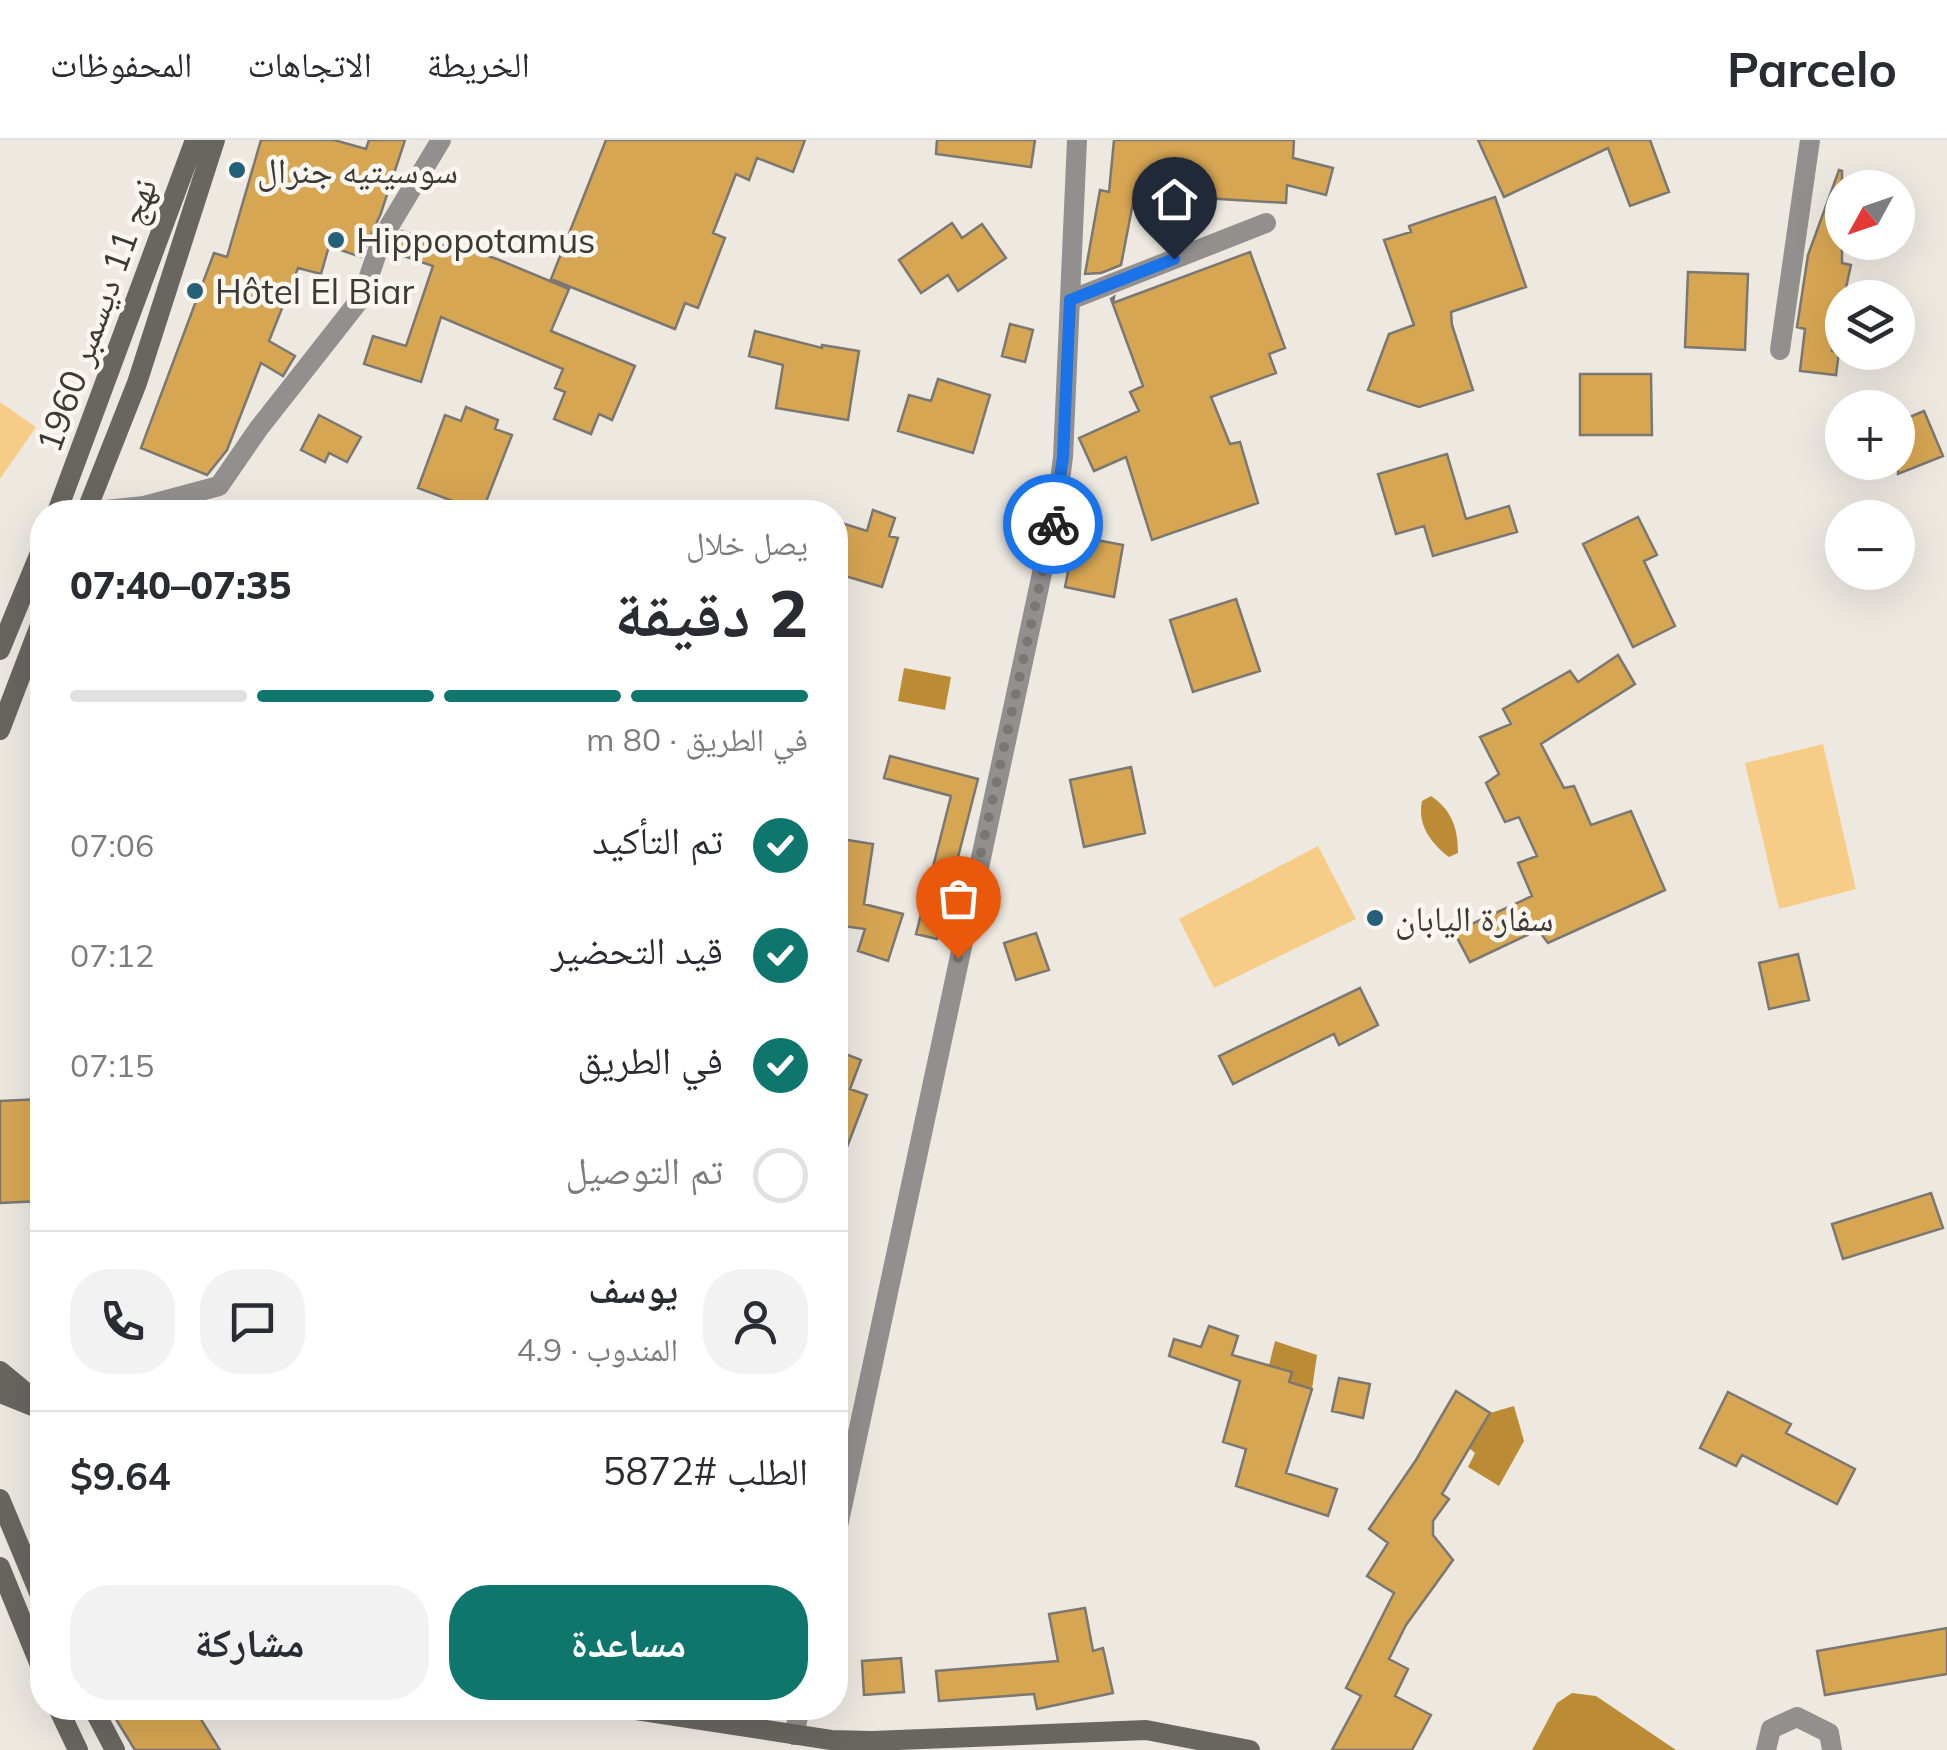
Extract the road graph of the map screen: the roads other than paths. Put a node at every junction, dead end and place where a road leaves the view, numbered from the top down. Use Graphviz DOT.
graph roads {
  1 [pos="195,140"];
  2 [pos="215,140"];
  3 [pos="441,140"];
  4 [pos="1077,140"];
  5 [pos="1810,140"];
  6 [pos="1266,223"];
  7 [pos="1070,300"];
  8 [pos="1780,350"];
  9 [pos="61,500"];
  10 [pos="91,500"];
  11 [pos="166,500"];
  12 [pos="30,577"];
  13 [pos="0,650"];
  14 [pos="30,651"];
  15 [pos="0,730"];
  16 [pos="0,1371"];
  17 [pos="0,1393"];
  18 [pos="30,1397"];
  19 [pos="30,1404"];
  20 [pos="848,1479"];
  21 [pos="0,1499"];
  22 [pos="0,1568"];
  23 [pos="30,1571"];
  24 [pos="30,1641"];
  25 [pos="64,1720"];
  26 [pos="99,1720"];
  27 [pos="699,1720"];
  28 [pos="797,1720"];
  29 [pos="794,1735"];
  30 [pos="1146,1740"];
  31 [pos="873,1746"];
  32 [pos="78,1750"];
  33 [pos="115,1750"];
  34 [pos="1250,1750"];
  35 [pos="1766,1750"];
  36 [pos="1832,1750"];
  1 -- 9 [label="main road, نهج 11 ديسمبر 1960"];
  2 -- 10 [label="main road, نهج 11 ديسمبر 1960"];
  3 -- 11 [label="street"];
  4 -- 7 [label="street"];
  5 -- 8 [label="street"];
  6 -- 7 [label="street"];
  7 -- 20 [label="street"];
  12 -- 13 [label="main road"];
  14 -- 15 [label="main road"];
  16 -- 18 [label="main road"];
  17 -- 19 [label="main road"];
  21 -- 23 [label="main road"];
  22 -- 24 [label="main road"];
  25 -- 32 [label="main road"];
  26 -- 33 [label="main road"];
  27 -- 29 [label="main road"];
  28 -- 29 [label="street"];
  29 -- 31 [label="main road"];
  30 -- 31 [label="main road"];
  30 -- 34 [label="main road"];
  35 -- 36 [label="street"];
}
